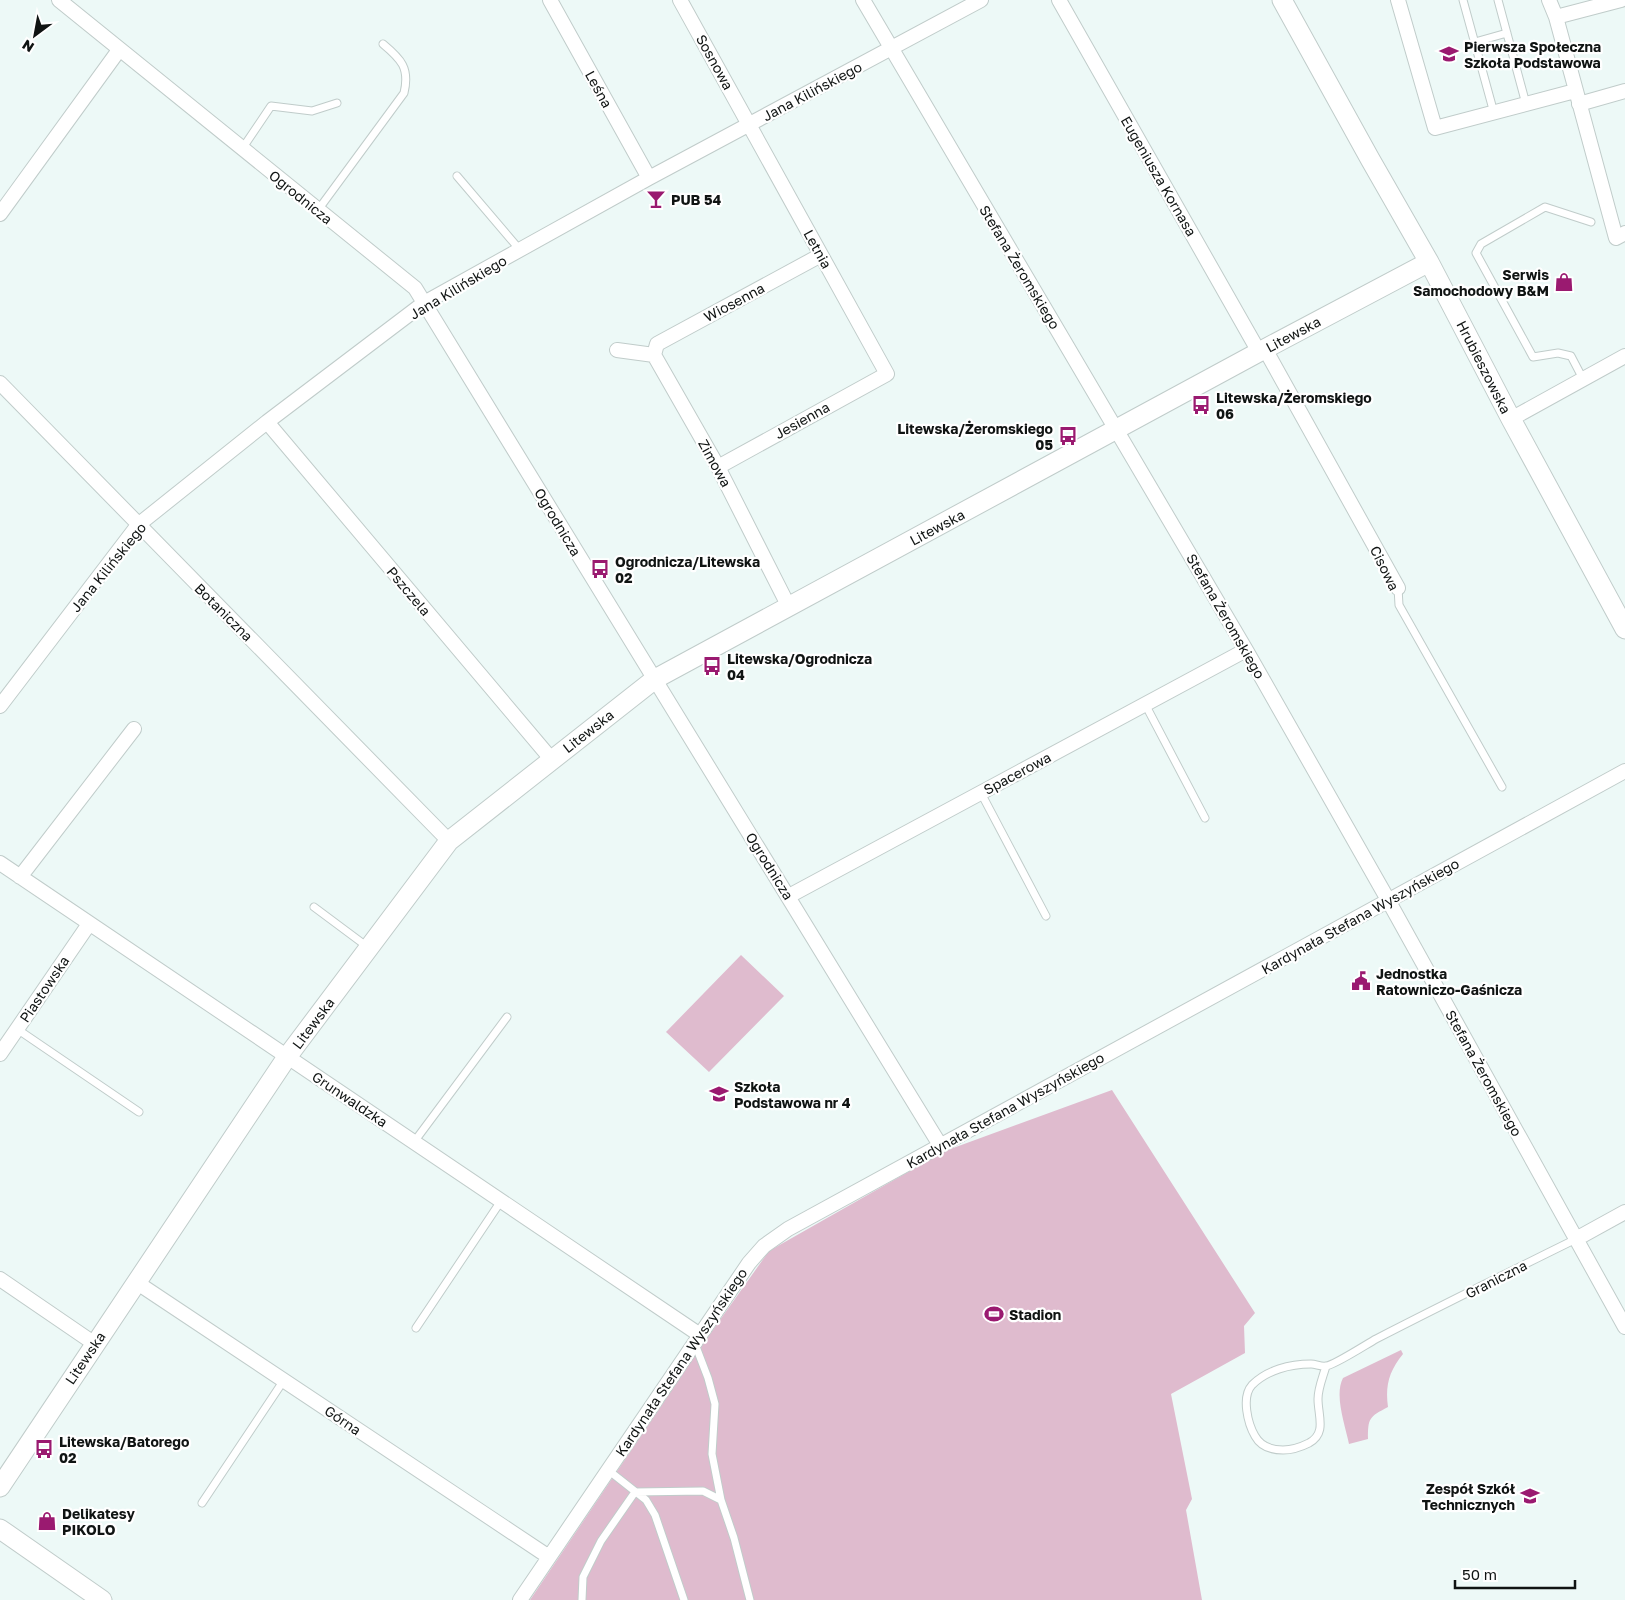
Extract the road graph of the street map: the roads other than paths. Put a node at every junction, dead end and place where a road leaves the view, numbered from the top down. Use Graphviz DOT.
graph roads {
  1 [pos="59,0"];
  2 [pos="550,0"];
  3 [pos="680,0"];
  4 [pos="863,0"];
  5 [pos="980,0"];
  6 [pos="1059,0"];
  7 [pos="1282,0"];
  8 [pos="1398,0"];
  9 [pos="1464,0"];
  10 [pos="1498,0"];
  11 [pos="1549,0"];
  12 [pos="1621,0"];
  13 [pos="1556,18"];
  14 [pos="1507,33"];
  15 [pos="1475,42"];
  16 [pos="383,44"];
  17 [pos="891,49"];
  18 [pos="120,50"];
  19 [pos="1625,91"];
  20 [pos="1577,98"];
  21 [pos="337,103"];
  22 [pos="1526,104"];
  23 [pos="1494,112"];
  24 [pos="749,124"];
  25 [pos="242,149"];
  26 [pos="457,176"];
  27 [pos="649,178"];
  28 [pos="317,210"];
  29 [pos="0,214"];
  30 [pos="1591,222"];
  31 [pos="1625,233"];
  32 [pos="520,250"];
  33 [pos="822,255"];
  34 [pos="1430,262"];
  35 [pos="424,304"];
  36 [pos="617,350"];
  37 [pos="1262,350"];
  38 [pos="654,355"];
  39 [pos="1625,356"];
  40 [pos="887,374"];
  41 [pos="1583,379"];
  42 [pos="0,383"];
  43 [pos="1511,419"];
  44 [pos="267,422"];
  45 [pos="1116,430"];
  46 [pos="718,467"];
  47 [pos="138,525"];
  48 [pos="1398,588"];
  49 [pos="789,607"];
  50 [pos="1625,629"];
  51 [pos="1246,650"];
  52 [pos="655,680"];
  53 [pos="1145,704"];
  54 [pos="0,706"];
  55 [pos="134,729"];
  56 [pos="552,760"];
  57 [pos="1625,771"];
  58 [pos="1502,788"];
  59 [pos="981,793"];
  60 [pos="1205,818"];
  61 [pos="448,841"];
  62 [pos="0,863"];
  63 [pos="20,877"];
  64 [pos="789,896"];
  65 [pos="1388,900"];
  66 [pos="314,907"];
  67 [pos="1046,916"];
  68 [pos="88,924"];
  69 [pos="369,948"];
  70 [pos="508,1017"];
  71 [pos="16,1029"];
  72 [pos="0,1054"];
  73 [pos="287,1057"];
  74 [pos="139,1112"];
  75 [pos="414,1142"];
  76 [pos="940,1145"];
  77 [pos="501,1201"];
  78 [pos="1625,1212"];
  79 [pos="1576,1239"];
  80 [pos="0,1280"];
  81 [pos="136,1282"];
  82 [pos="1625,1327"];
  83 [pos="416,1328"];
  84 [pos="697,1339"];
  85 [pos="95,1344"];
  86 [pos="1326,1366"];
  87 [pos="284,1380"];
  88 [pos="608,1470"];
  89 [pos="0,1487"];
  90 [pos="635,1492"];
  91 [pos="721,1500"];
  92 [pos="202,1503"];
  93 [pos="0,1529"];
  94 [pos="549,1557"];
  95 [pos="102,1600"];
  96 [pos="520,1600"];
  97 [pos="582,1600"];
  98 [pos="684,1600"];
  99 [pos="750,1600"];
  1 -- 18 [label="street, Ogrodnicza"];
  2 -- 27 [label="street, Leśna"];
  3 -- 24 [label="street, Sosnowa"];
  4 -- 17 [label="street, Stefana Żeromskiego"];
  5 -- 17 [label="street, Jana Kilińskiego"];
  6 -- 37 [label="street, Eugeniusza Kornasa"];
  7 -- 34 [label="main road, Hrubieszowska"];
  8 -- 23 [label="street"];
  9 -- 15 [label="lane"];
  10 -- 14 [label="lane"];
  11 -- 13 [label="street"];
  12 -- 13 [label="street"];
  13 -- 20 [label="street"];
  14 -- 15 [label="lane"];
  14 -- 22 [label="lane"];
  15 -- 23 [label="lane"];
  16 -- 28 [label="lane"];
  17 -- 24 [label="street, Jana Kilińskiego"];
  17 -- 45 [label="street, Stefana Żeromskiego"];
  18 -- 25 [label="street, Ogrodnicza"];
  18 -- 29 [label="street"];
  19 -- 20 [label="street"];
  20 -- 22 [label="street"];
  20 -- 31 [label="street"];
  21 -- 25 [label="lane"];
  22 -- 23 [label="street"];
  24 -- 27 [label="street, Jana Kilińskiego"];
  24 -- 33 [label="street, Letnia"];
  25 -- 28 [label="street, Ogrodnicza"];
  26 -- 32 [label="lane"];
  27 -- 32 [label="street, Jana Kilińskiego"];
  28 -- 35 [label="street, Ogrodnicza"];
  30 -- 41 [label="lane"];
  32 -- 35 [label="street, Jana Kilińskiego"];
  33 -- 38 [label="street, Wiosenna"];
  33 -- 40 [label="street, Letnia"];
  34 -- 37 [label="main road, Litewska"];
  34 -- 43 [label="main road, Hrubieszowska"];
  35 -- 44 [label="street, Jana Kilińskiego"];
  35 -- 52 [label="street, Ogrodnicza"];
  36 -- 38 [label="street"];
  37 -- 45 [label="main road, Litewska"];
  37 -- 48 [label="street, Cisowa"];
  38 -- 46 [label="street, Zimowa"];
  39 -- 41 [label="street"];
  40 -- 46 [label="street, Jesienna"];
  41 -- 43 [label="street"];
  42 -- 47 [label="street, Botaniczna"];
  43 -- 50 [label="main road, Hrubieszowska"];
  44 -- 47 [label="street, Jana Kilińskiego"];
  44 -- 56 [label="street, Pszczela"];
  45 -- 49 [label="main road, Litewska"];
  45 -- 51 [label="street, Stefana Żeromskiego"];
  46 -- 49 [label="street, Zimowa"];
  47 -- 54 [label="street, Jana Kilińskiego"];
  47 -- 61 [label="street, Botaniczna"];
  48 -- 58 [label="lane, Cisowa"];
  49 -- 52 [label="main road, Litewska"];
  51 -- 53 [label="street, Spacerowa"];
  51 -- 65 [label="street, Stefana Żeromskiego"];
  52 -- 56 [label="main road, Litewska"];
  52 -- 64 [label="street, Ogrodnicza"];
  53 -- 59 [label="street, Spacerowa"];
  53 -- 60 [label="lane"];
  55 -- 63 [label="street"];
  56 -- 61 [label="main road, Litewska"];
  57 -- 65 [label="street, Kardynała Stefana Wyszyńskiego"];
  59 -- 64 [label="street, Spacerowa"];
  59 -- 67 [label="lane"];
  61 -- 69 [label="main road, Litewska"];
  62 -- 63 [label="street, Grunwaldzka"];
  63 -- 68 [label="street, Grunwaldzka"];
  64 -- 76 [label="street, Ogrodnicza"];
  65 -- 76 [label="street, Kardynała Stefana Wyszyńskiego"];
  65 -- 79 [label="street, Stefana Żeromskiego"];
  66 -- 69 [label="lane"];
  68 -- 71 [label="street, Piastowska"];
  68 -- 73 [label="street, Grunwaldzka"];
  69 -- 73 [label="main road, Litewska"];
  70 -- 75 [label="lane"];
  71 -- 72 [label="street, Piastowska"];
  71 -- 74 [label="lane"];
  73 -- 75 [label="street, Grunwaldzka"];
  73 -- 81 [label="main road, Litewska"];
  75 -- 77 [label="street, Grunwaldzka"];
  76 -- 84 [label="street, Kardynała Stefana Wyszyńskiego"];
  77 -- 83 [label="lane"];
  77 -- 84 [label="street, Grunwaldzka"];
  78 -- 79 [label="street"];
  79 -- 82 [label="street"];
  79 -- 86 [label="lane, Graniczna"];
  80 -- 85 [label="street"];
  81 -- 85 [label="main road, Litewska"];
  81 -- 87 [label="street, Górna"];
  84 -- 88 [label="street, Kardynała Stefana Wyszyńskiego"];
  84 -- 91 [label="lane"];
  85 -- 89 [label="main road, Litewska"];
  86 -- 86 [label="lane, Graniczna"];
  87 -- 92 [label="lane"];
  87 -- 94 [label="street, Górna"];
  88 -- 90 [label="lane"];
  88 -- 94 [label="street, Kardynała Stefana Wyszyńskiego"];
  90 -- 91 [label="lane"];
  90 -- 97 [label="lane"];
  90 -- 98 [label="lane"];
  91 -- 99 [label="lane"];
  93 -- 95 [label="main road"];
  94 -- 96 [label="street, Kardynała Stefana Wyszyńskiego"];
}
